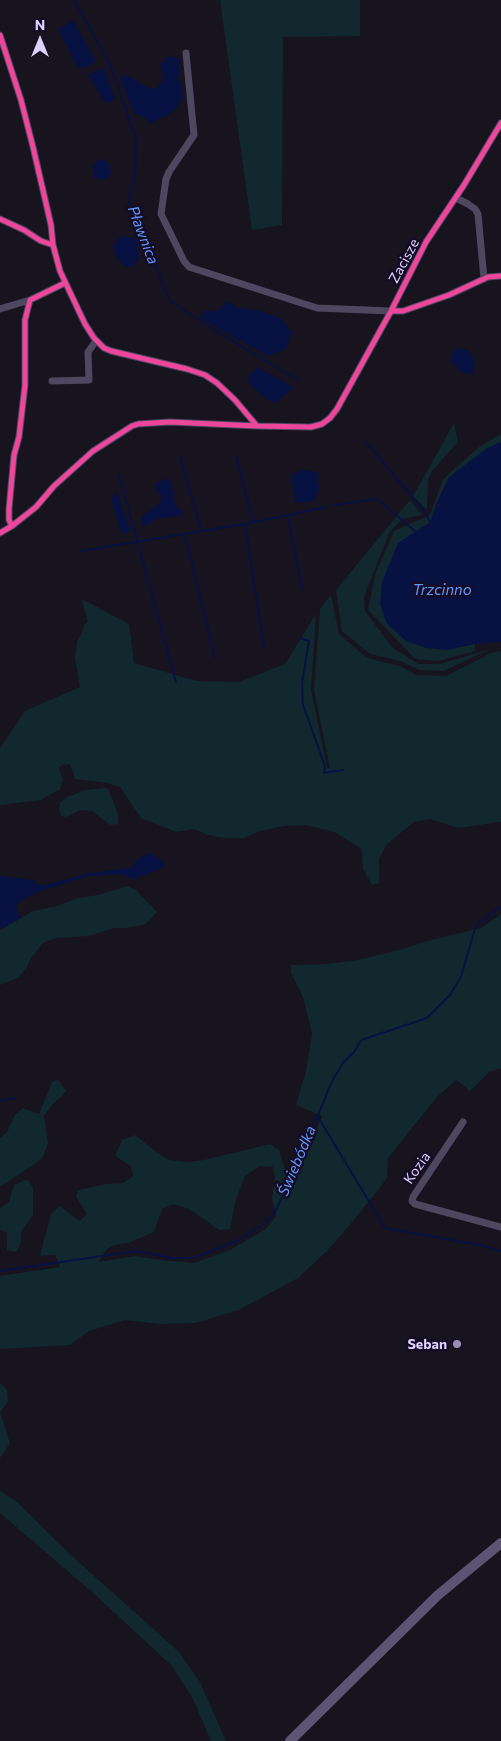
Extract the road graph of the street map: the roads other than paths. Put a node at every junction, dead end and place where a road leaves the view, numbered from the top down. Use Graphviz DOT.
graph roads {
  1 [pos="0,35"];
  2 [pos="186,53"];
  3 [pos="501,123"];
  4 [pos="456,198"];
  5 [pos="0,219"];
  6 [pos="53,245"];
  7 [pos="501,276"];
  8 [pos="484,279"];
  9 [pos="65,283"];
  10 [pos="30,300"];
  11 [pos="0,309"];
  12 [pos="391,311"];
  13 [pos="96,341"];
  14 [pos="52,382"];
  15 [pos="257,426"];
  16 [pos="12,526"];
  17 [pos="0,533"];
  18 [pos="463,1122"];
  19 [pos="501,1227"];
  20 [pos="501,1543"];
  21 [pos="290,1741"];
  1 -- 6 [label="street"];
  2 -- 12 [label="street"];
  3 -- 4 [label="street, Zacisze"];
  4 -- 8 [label="street"];
  4 -- 12 [label="street, Zacisze"];
  5 -- 6 [label="street"];
  6 -- 9 [label="street"];
  7 -- 8 [label="street"];
  8 -- 12 [label="street"];
  9 -- 10 [label="street"];
  9 -- 13 [label="street"];
  10 -- 11 [label="street"];
  10 -- 16 [label="street"];
  12 -- 15 [label="street, Zacisze"];
  13 -- 14 [label="street"];
  13 -- 15 [label="street"];
  15 -- 16 [label="street, Zacisze"];
  16 -- 17 [label="street, Zacisze"];
  18 -- 19 [label="street, Kozia"];
  20 -- 21 [label="street"];
}
